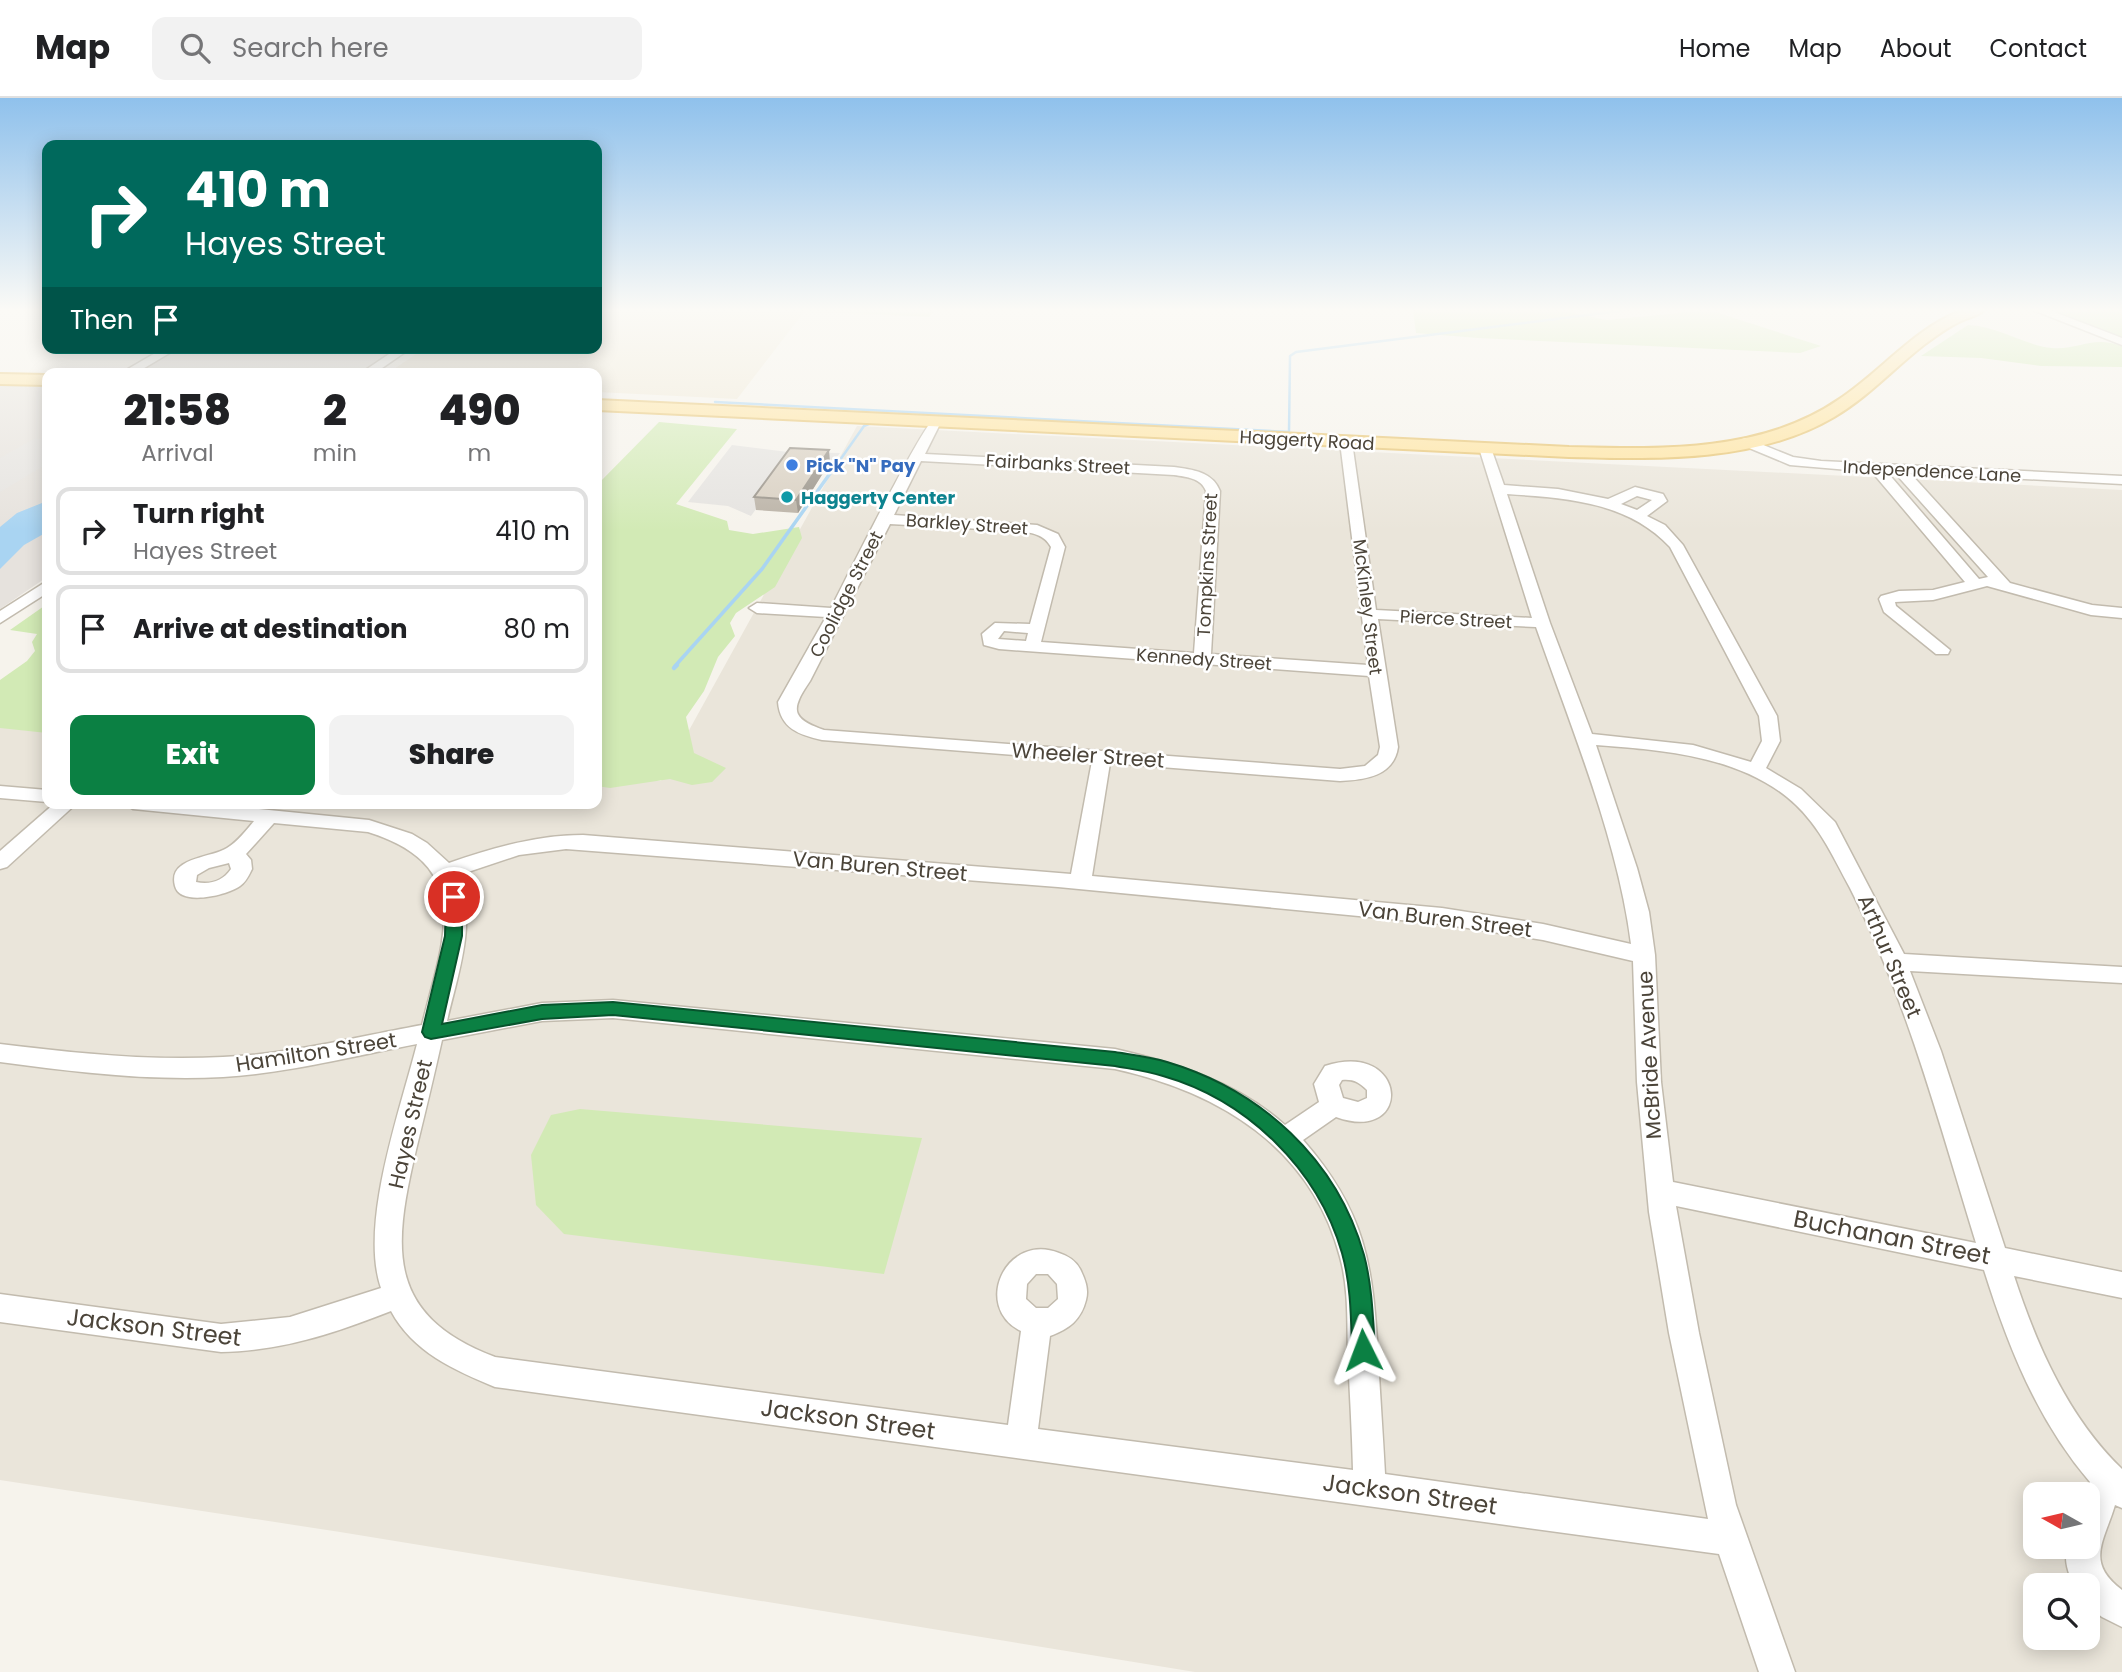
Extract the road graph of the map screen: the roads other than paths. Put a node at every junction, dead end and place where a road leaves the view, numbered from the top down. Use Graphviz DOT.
graph roads {
  1 [pos="1871,383"];
  2 [pos="602,405"];
  3 [pos="935,422"];
  4 [pos="1346,442"];
  5 [pos="1746,442"];
  6 [pos="1485,449"];
  7 [pos="916,457"];
  8 [pos="1877,468"];
  9 [pos="1899,469"];
  10 [pos="1200,477"];
  11 [pos="2122,480"];
  12 [pos="1499,489"];
  13 [pos="884,519"];
  14 [pos="1979,583"];
  15 [pos="2004,585"];
  16 [pos="42,589"];
  17 [pos="757,608"];
  18 [pos="835,613"];
  19 [pos="2122,613"];
  20 [pos="1370,614"];
  21 [pos="0,618"];
  22 [pos="1542,623"];
  23 [pos="1037,629"];
  24 [pos="1032,647"];
  25 [pos="1942,650"];
  26 [pos="1202,659"];
  27 [pos="1376,671"];
  28 [pos="798,727"];
  29 [pos="1584,739"];
  30 [pos="1102,756"];
  31 [pos="1377,767"];
  32 [pos="1756,770"];
  33 [pos="0,792"];
  34 [pos="42,796"];
  35 [pos="60,809"];
  36 [pos="201,809"];
  37 [pos="270,815"];
  38 [pos="230,856"];
  39 [pos="0,862"];
  40 [pos="445,872"];
  41 [pos="1080,883"];
  42 [pos="1644,954"];
  43 [pos="1896,962"];
  44 [pos="2122,975"];
  45 [pos="431,1032"];
  46 [pos="0,1053"];
  47 [pos="1334,1104"];
  48 [pos="1286,1138"];
  49 [pos="1661,1191"];
  50 [pos="1995,1257"];
  51 [pos="2122,1285"];
  52 [pos="398,1295"];
  53 [pos="0,1308"];
  54 [pos="1037,1322"];
  55 [pos="1021,1442"];
  56 [pos="2115,1485"];
  57 [pos="1370,1488"];
  58 [pos="2100,1516"];
  59 [pos="1730,1539"];
  60 [pos="2082,1559"];
  61 [pos="2122,1610"];
  62 [pos="1777,1672"];
  1 -- 5 [label="main road, Haggerty Road"];
  2 -- 3 [label="main road, Haggerty Road"];
  3 -- 4 [label="main road, Haggerty Road"];
  3 -- 7 [label="street, Coolidge Street"];
  4 -- 6 [label="main road, Haggerty Road"];
  4 -- 20 [label="street, McKinley Street"];
  5 -- 6 [label="main road, Haggerty Road"];
  5 -- 8 [label="street, Independence Lane"];
  6 -- 12 [label="street, McBride Avenue"];
  7 -- 10 [label="street, Fairbanks Street"];
  7 -- 13 [label="street, Coolidge Street"];
  8 -- 9 [label="street, Independence Lane"];
  8 -- 14 [label="street"];
  9 -- 11 [label="street, Independence Lane"];
  9 -- 15 [label="street"];
  10 -- 26 [label="street, Tompkins Street"];
  12 -- 22 [label="street, McBride Avenue"];
  12 -- 32 [label="street"];
  13 -- 18 [label="street, Coolidge Street"];
  13 -- 23 [label="street, Barkley Street"];
  14 -- 15 [label="street"];
  14 -- 25 [label="street"];
  15 -- 19 [label="street"];
  16 -- 21 [label="street"];
  17 -- 18 [label="street"];
  18 -- 28 [label="street, Coolidge Street"];
  20 -- 22 [label="street, Pierce Street"];
  20 -- 27 [label="street, McKinley Street"];
  22 -- 29 [label="street, McBride Avenue"];
  23 -- 24 [label="street"];
  23 -- 24 [label="street, Kennedy Street"];
  24 -- 26 [label="street, Kennedy Street"];
  26 -- 27 [label="street, Kennedy Street"];
  27 -- 31 [label="street, McKinley Street"];
  28 -- 30 [label="street, Wheeler Street"];
  29 -- 32 [label="street"];
  29 -- 42 [label="street, McBride Avenue"];
  30 -- 31 [label="street, Wheeler Street"];
  30 -- 41 [label="street"];
  32 -- 43 [label="street, Arthur Street"];
  33 -- 34 [label="street"];
  35 -- 39 [label="street"];
  36 -- 37 [label="street"];
  37 -- 38 [label="street"];
  37 -- 40 [label="street"];
  40 -- 41 [label="street, Van Buren Street"];
  40 -- 45 [label="street, Hayes Street"];
  41 -- 42 [label="street, Van Buren Street"];
  42 -- 49 [label="street, McBride Avenue"];
  43 -- 44 [label="street"];
  43 -- 50 [label="street, Arthur Street"];
  45 -- 46 [label="street, Hamilton Street"];
  45 -- 48 [label="street, Hamilton Street"];
  45 -- 52 [label="street, Hayes Street"];
  47 -- 48 [label="street"];
  48 -- 57 [label="street, Hamilton Street"];
  49 -- 50 [label="street, Buchanan Street"];
  49 -- 59 [label="street, McBride Avenue"];
  50 -- 51 [label="street, Buchanan Street"];
  50 -- 56 [label="street, Arthur Street"];
  52 -- 53 [label="street, Jackson Street"];
  52 -- 55 [label="street, Jackson Street"];
  54 -- 55 [label="street"];
  55 -- 57 [label="street, Jackson Street"];
  56 -- 58 [label="street"];
  57 -- 59 [label="street, Jackson Street"];
  59 -- 62 [label="street, McBride Avenue"];
  60 -- 61 [label="street"];
}
